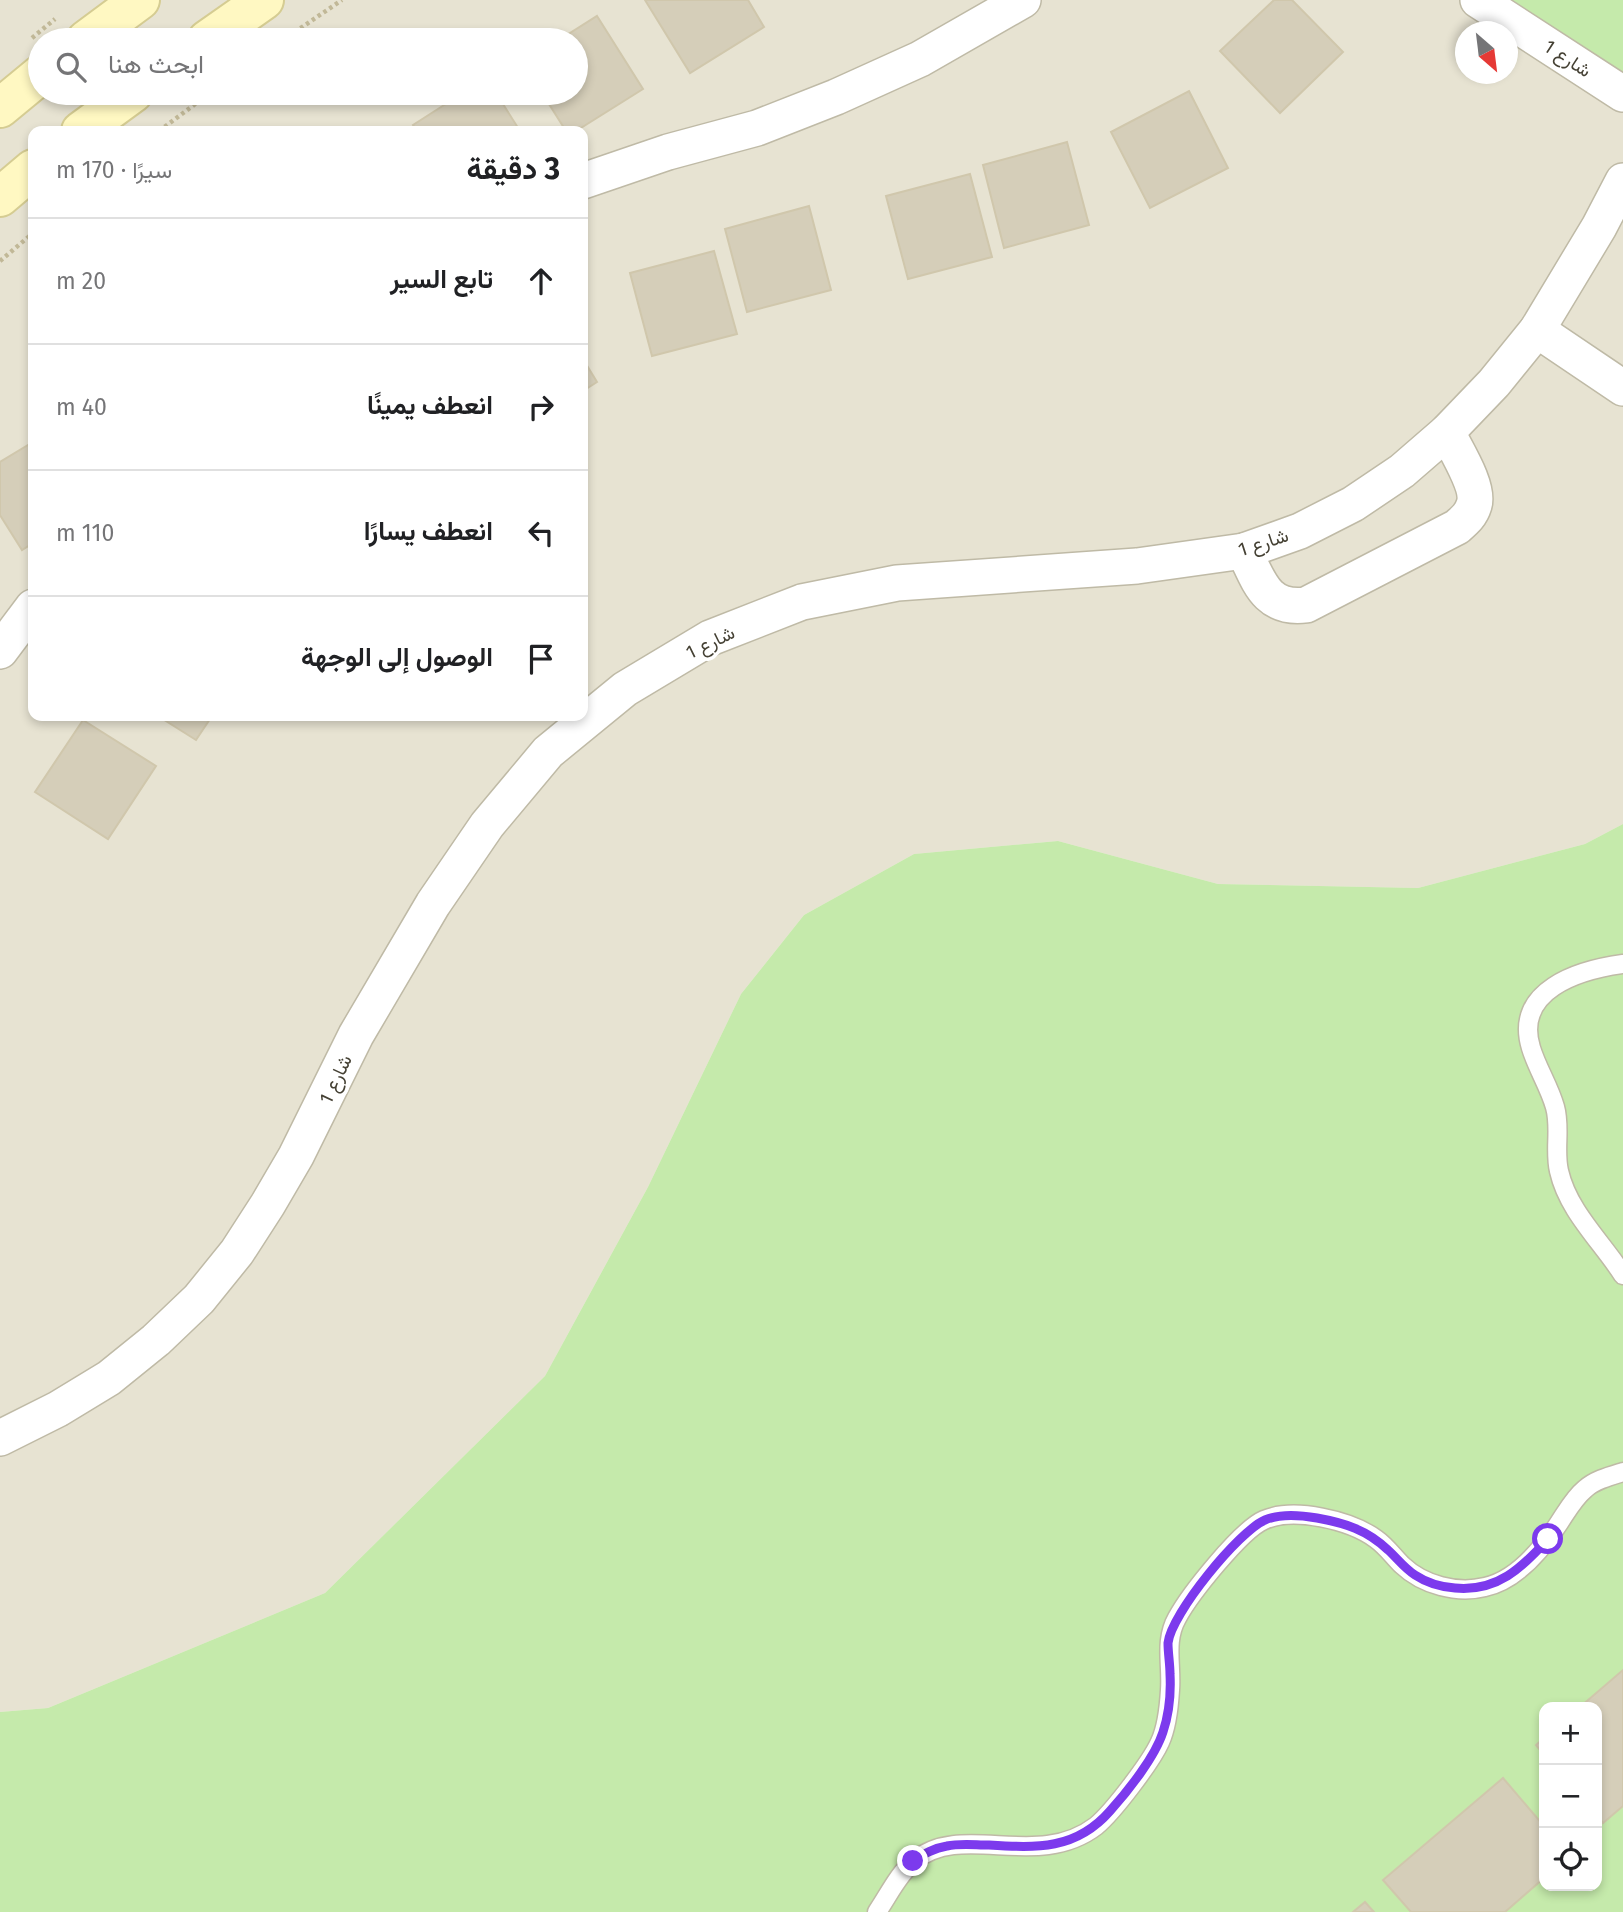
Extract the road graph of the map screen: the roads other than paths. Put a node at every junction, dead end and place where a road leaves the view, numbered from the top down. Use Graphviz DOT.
graph roads {
  1 [pos="140,0"];
  2 [pos="264,0"];
  3 [pos="1023,0"];
  4 [pos="1478,0"];
  5 [pos="72,28"];
  6 [pos="223,28"];
  7 [pos="28,67"];
  8 [pos="1623,94"];
  9 [pos="116,105"];
  10 [pos="0,108"];
  11 [pos="87,126"];
  12 [pos="28,173"];
  13 [pos="588,179"];
  14 [pos="1623,181"];
  15 [pos="0,197"];
  16 [pos="1537,330"];
  17 [pos="1623,388"];
  18 [pos="1447,432"];
  19 [pos="1244,551"];
  20 [pos="28,614"];
  21 [pos="0,651"];
  22 [pos="588,719"];
  23 [pos="586,721"];
  24 [pos="1623,964"];
  25 [pos="1623,1275"];
  26 [pos="0,1438"];
  27 [pos="1623,1472"];
  28 [pos="877,1912"];
  1 -- 5 [label="main road"];
  2 -- 6 [label="main road"];
  3 -- 13 [label="street"];
  4 -- 8 [label="street, شارع 1"];
  7 -- 10 [label="main road"];
  9 -- 11 [label="main road"];
  12 -- 15 [label="main road"];
  14 -- 16 [label="street, شارع 1"];
  16 -- 17 [label="street"];
  16 -- 18 [label="street, شارع 1"];
  18 -- 19 [label="street, شارع 1"];
  18 -- 19 [label="street"];
  19 -- 22 [label="street, شارع 1"];
  20 -- 21 [label="street"];
  23 -- 26 [label="street, شارع 1"];
  24 -- 25 [label="lane"];
  27 -- 28 [label="lane"];
}
